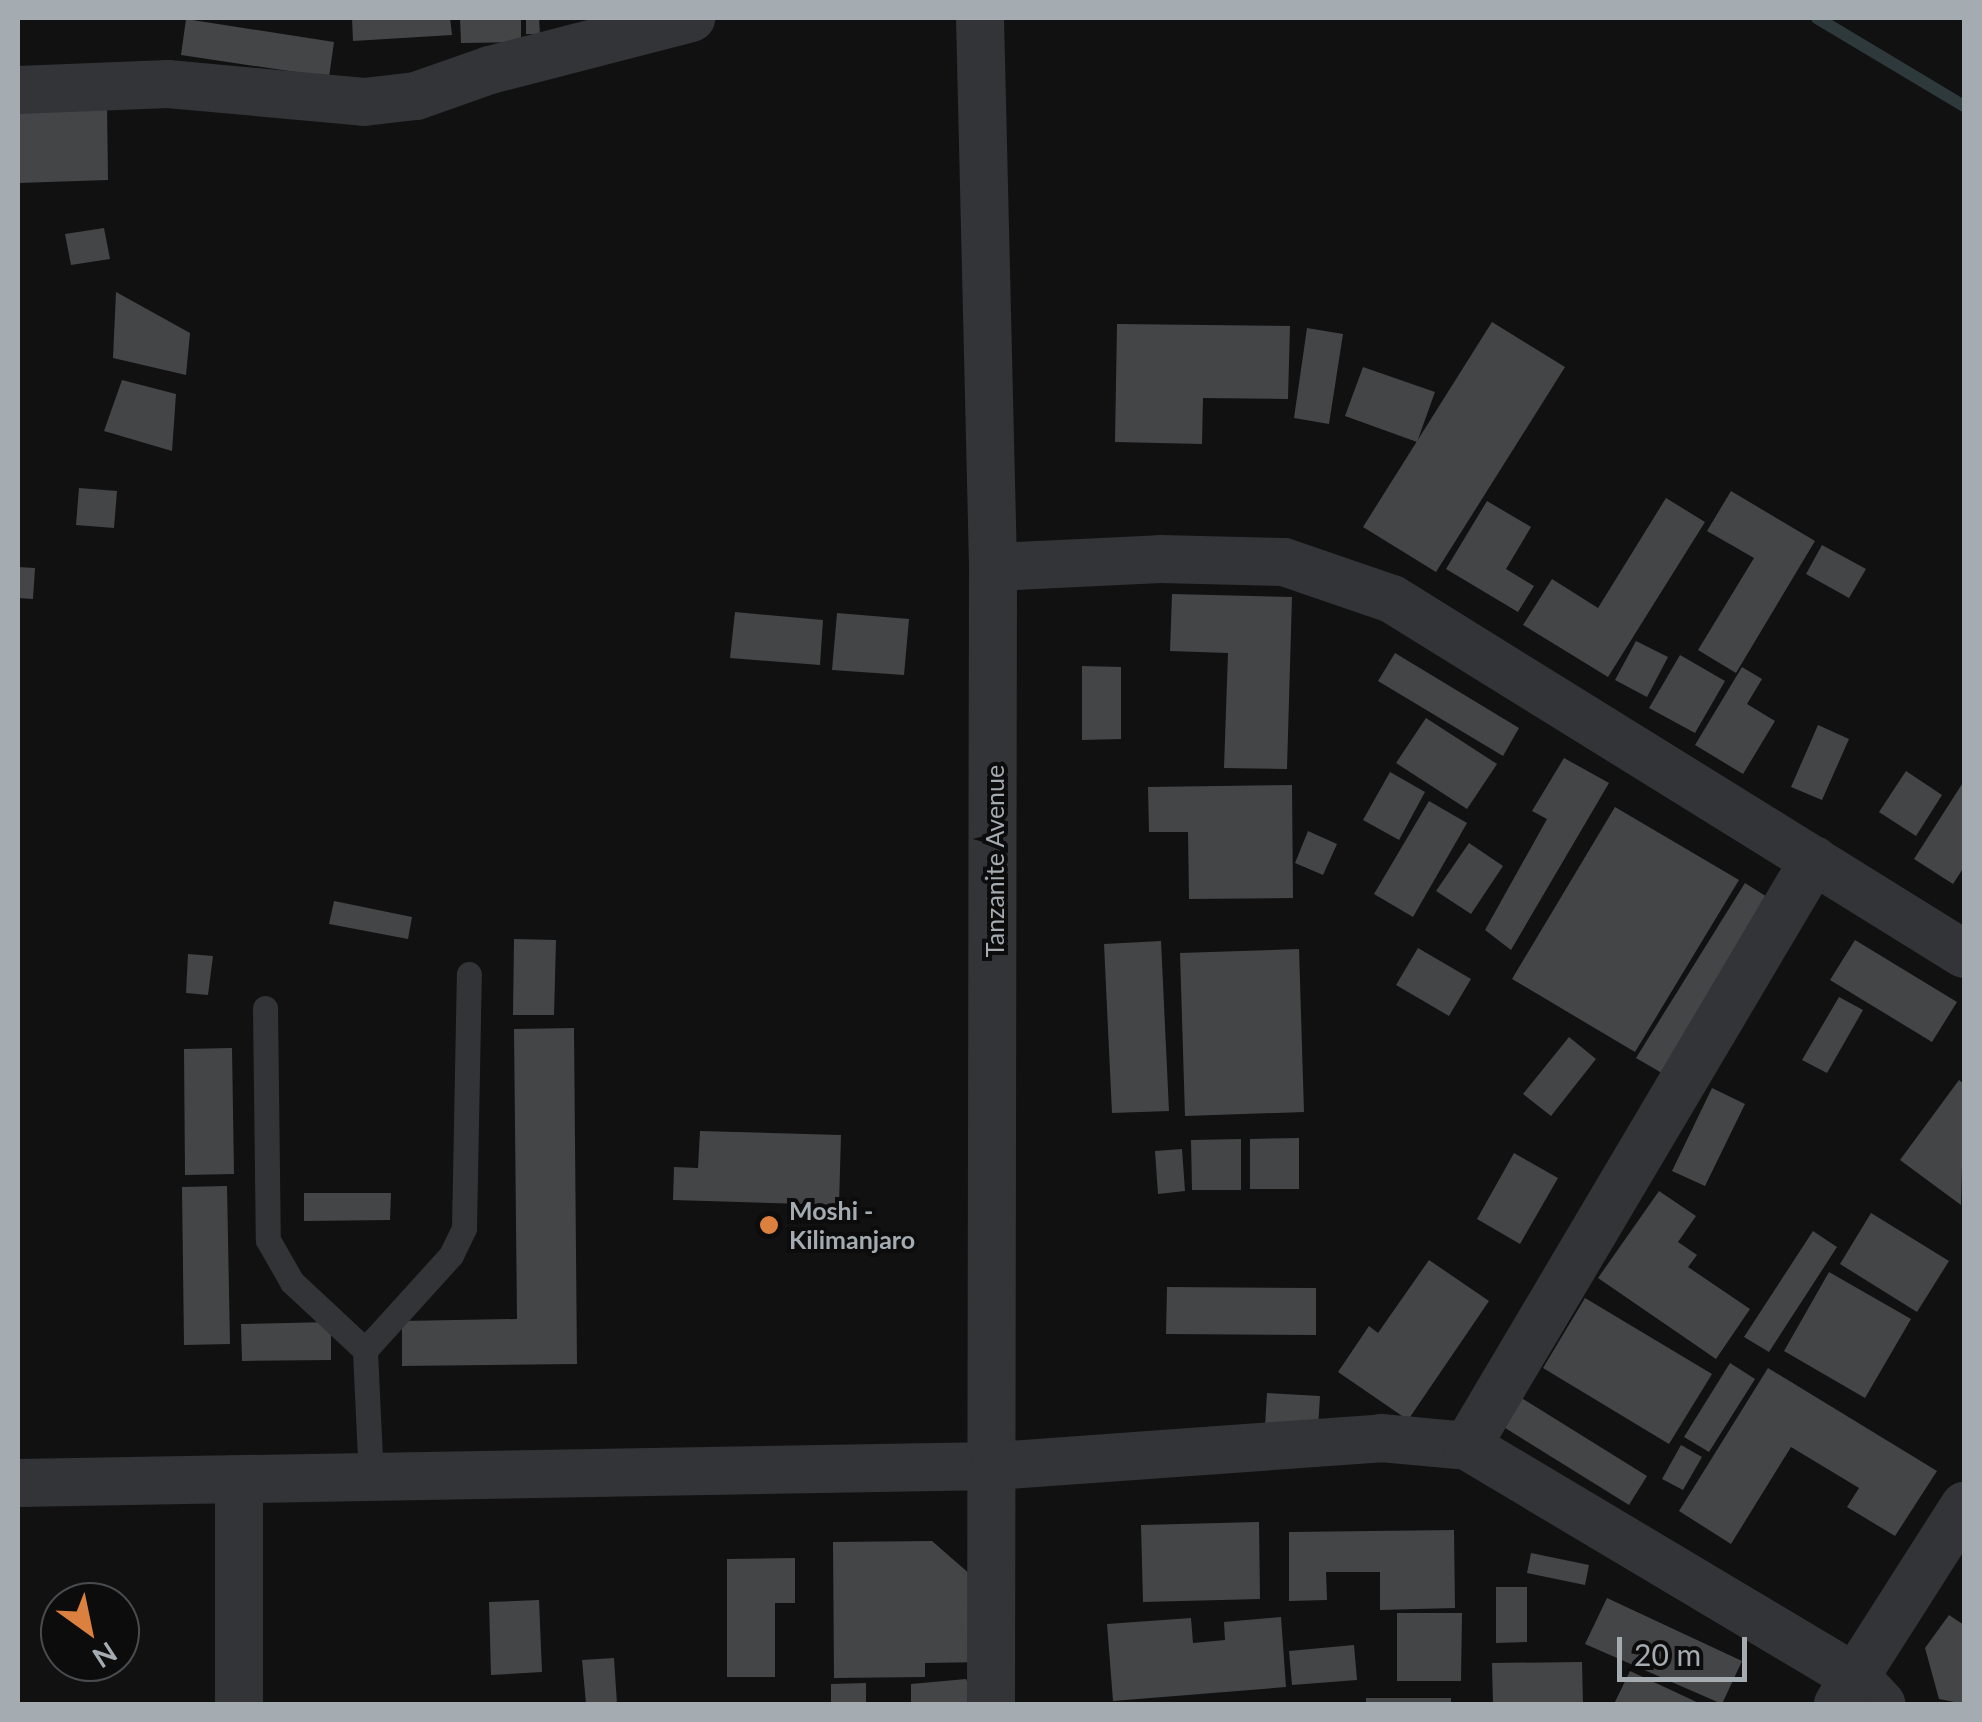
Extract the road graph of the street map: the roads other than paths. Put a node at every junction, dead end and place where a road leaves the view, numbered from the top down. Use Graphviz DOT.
graph roads {
  1 [pos="691,18"];
  2 [pos="980,18"];
  3 [pos="18,90"];
  4 [pos="994,567"];
  5 [pos="1814,860"];
  6 [pos="1964,954"];
  7 [pos="469,974"];
  8 [pos="265,1008"];
  9 [pos="364,1350"];
  10 [pos="1468,1446"];
  11 [pos="996,1466"];
  12 [pos="371,1480"];
  13 [pos="239,1482"];
  14 [pos="18,1483"];
  15 [pos="1964,1506"];
  16 [pos="1859,1696"];
  17 [pos="239,1704"];
  18 [pos="991,1704"];
  1 -- 3 [label="street"];
  2 -- 4 [label="street, Tanzanite Avenue"];
  4 -- 5 [label="street"];
  4 -- 11 [label="street, Tanzanite Avenue"];
  5 -- 6 [label="street"];
  5 -- 10 [label="street"];
  7 -- 9 [label="lane"];
  8 -- 9 [label="lane"];
  9 -- 12 [label="lane"];
  10 -- 11 [label="street"];
  10 -- 16 [label="street"];
  11 -- 12 [label="street"];
  11 -- 18 [label="street, Tanzanite Avenue"];
  12 -- 13 [label="street"];
  13 -- 14 [label="street"];
  13 -- 17 [label="street"];
  15 -- 16 [label="street"];
}
